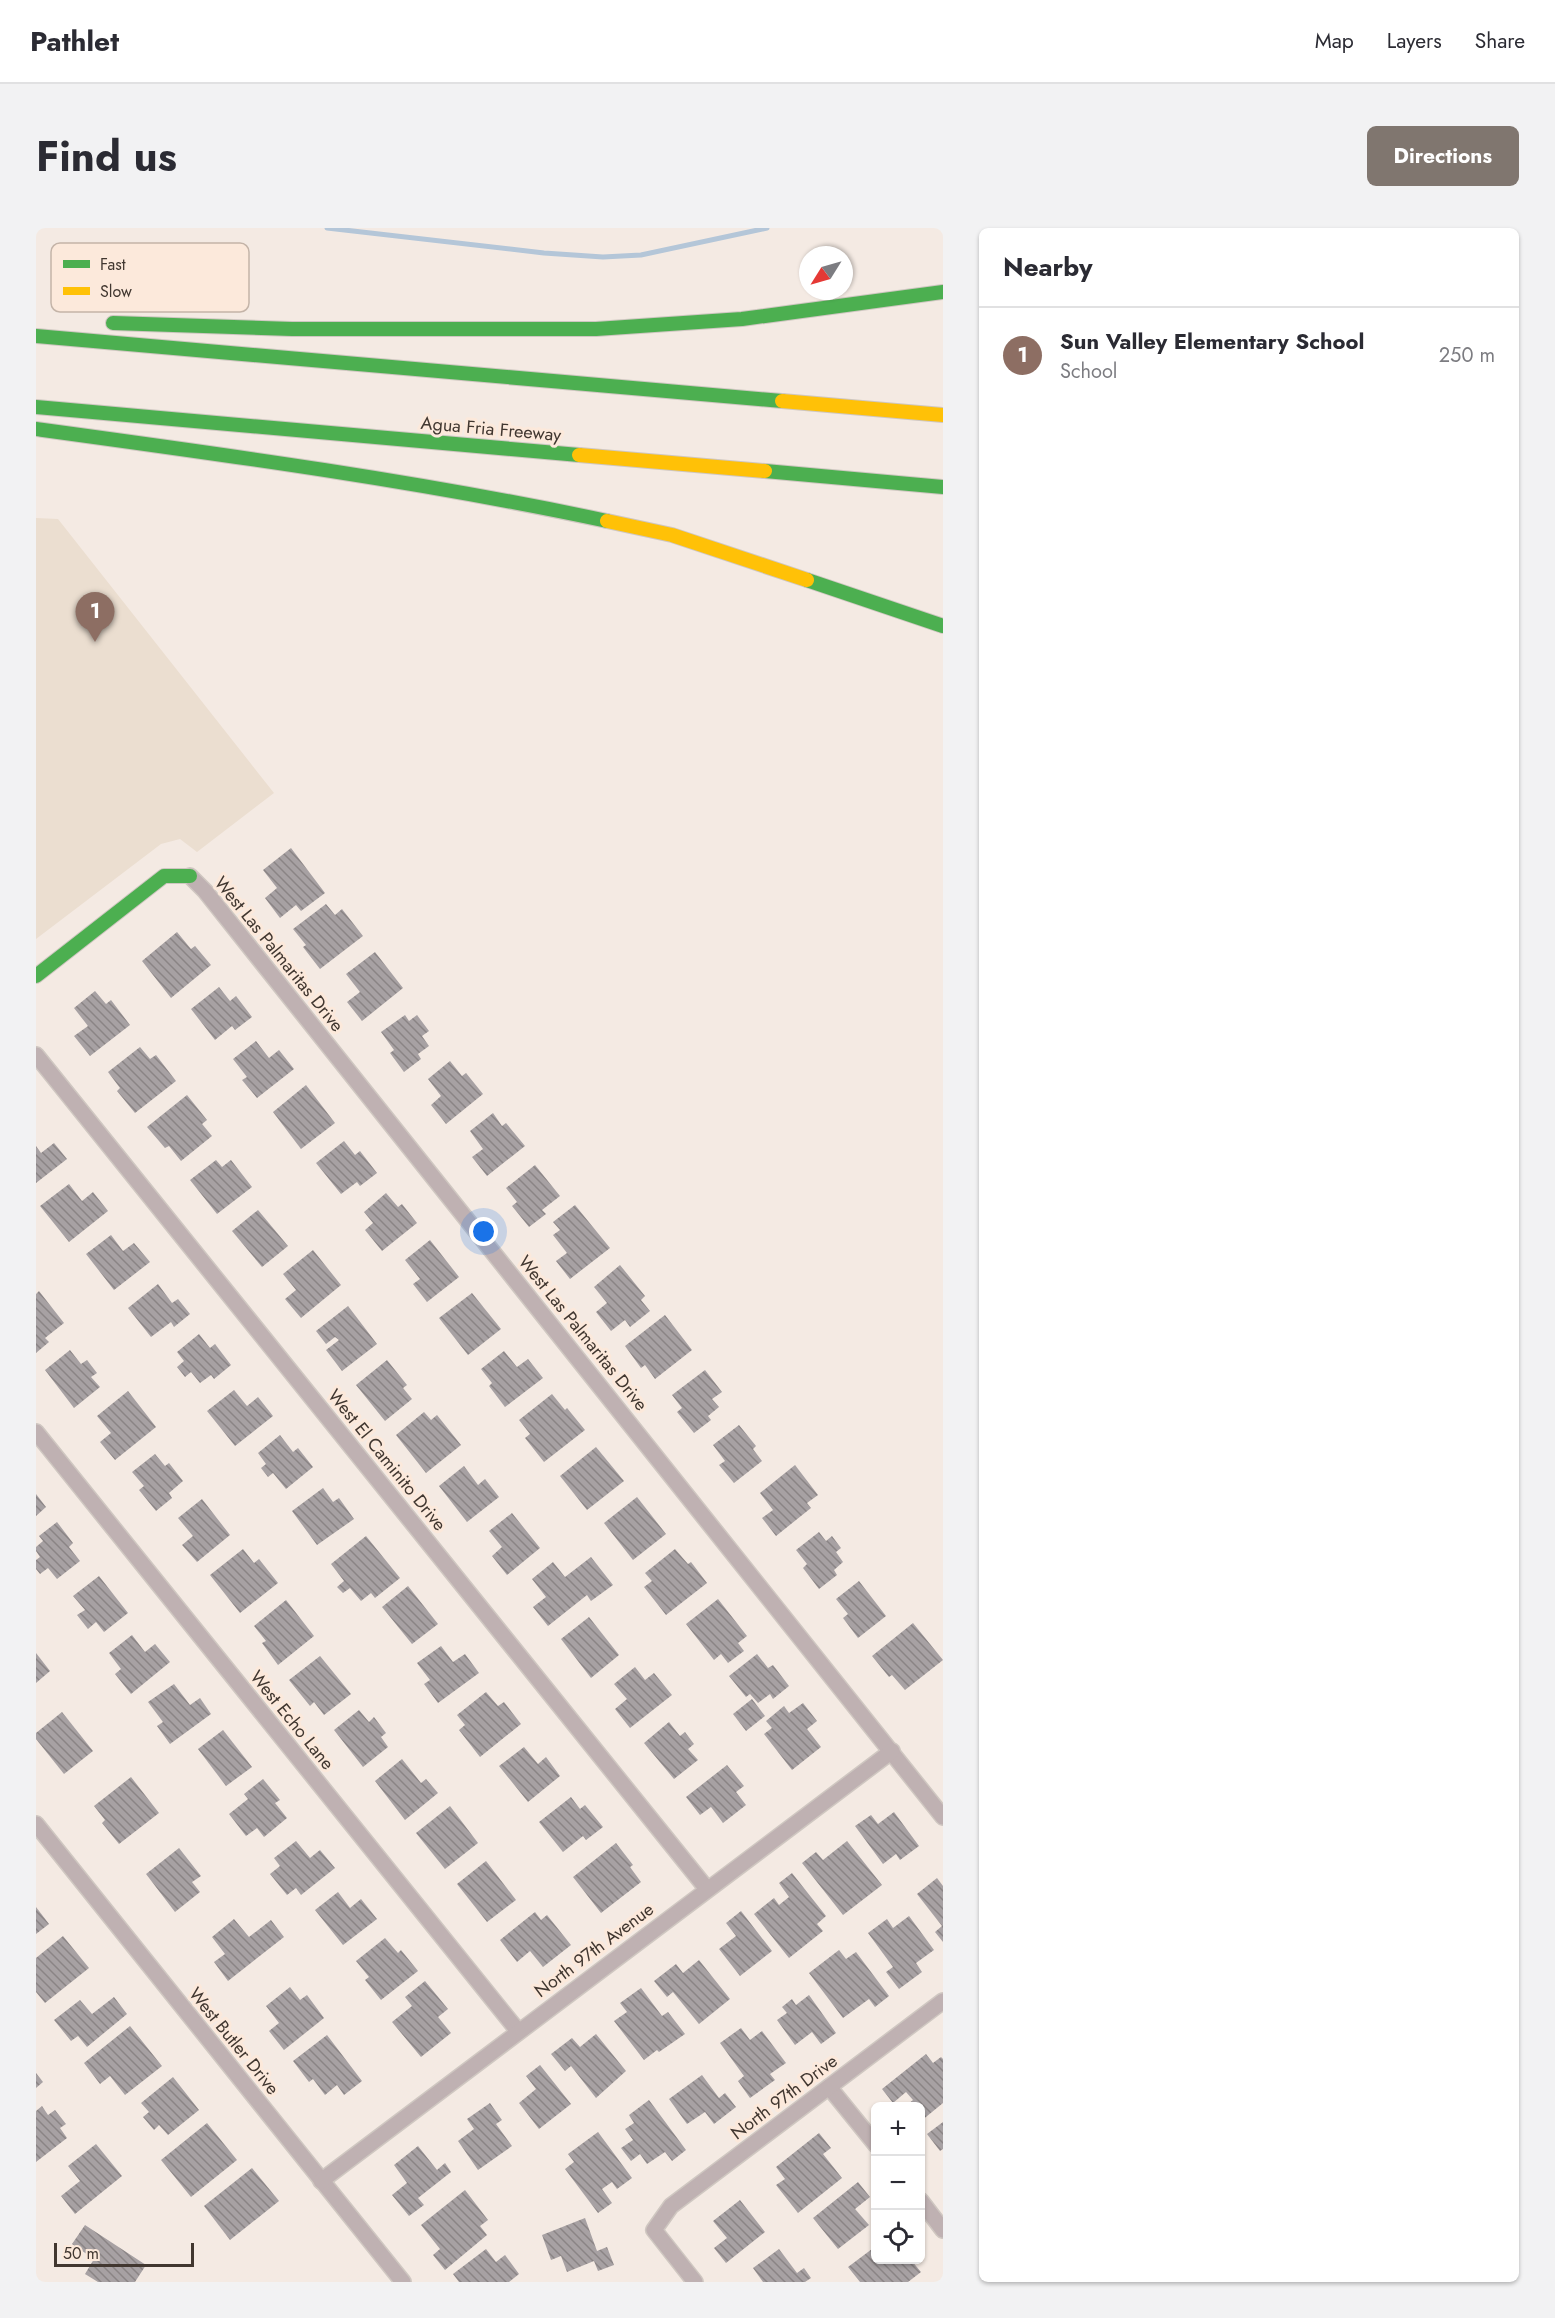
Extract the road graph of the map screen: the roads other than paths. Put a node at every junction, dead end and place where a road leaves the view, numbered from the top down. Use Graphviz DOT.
graph roads {
  1 [pos="943,292"];
  2 [pos="100,322"];
  3 [pos="36,336"];
  4 [pos="36,407"];
  5 [pos="943,415"];
  6 [pos="36,429"];
  7 [pos="943,487"];
  8 [pos="943,626"];
  9 [pos="190,876"];
  10 [pos="36,976"];
  11 [pos="36,1055"];
  12 [pos="36,1432"];
  13 [pos="892,1751"];
  14 [pos="943,1817"];
  15 [pos="36,1824"];
  16 [pos="707,1889"];
  17 [pos="943,2001"];
  18 [pos="518,2031"];
  19 [pos="830,2086"];
  20 [pos="871,2139"];
  21 [pos="321,2181"];
  22 [pos="925,2206"];
  23 [pos="943,2230"];
  24 [pos="403,2282"];
  25 [pos="694,2282"];
  1 -- 2 [label="main road"];
  3 -- 5 [label="main road"];
  4 -- 7 [label="main road, Agua Fria Freeway"];
  6 -- 8 [label="main road"];
  9 -- 10 [label="main road"];
  9 -- 13 [label="street, West Las Palmaritas Drive"];
  11 -- 16 [label="street, West El Caminito Drive"];
  12 -- 18 [label="street, West Echo Lane"];
  13 -- 14 [label="street, West Las Palmaritas Drive"];
  13 -- 16 [label="street, North 97th Avenue"];
  15 -- 21 [label="street, West Butler Drive"];
  16 -- 18 [label="street, North 97th Avenue"];
  17 -- 19 [label="street, North 97th Drive"];
  18 -- 21 [label="street, North 97th Avenue"];
  19 -- 20 [label="street"];
  19 -- 25 [label="street, North 97th Drive"];
  21 -- 24 [label="street, West Butler Drive"];
  22 -- 23 [label="street"];
}
